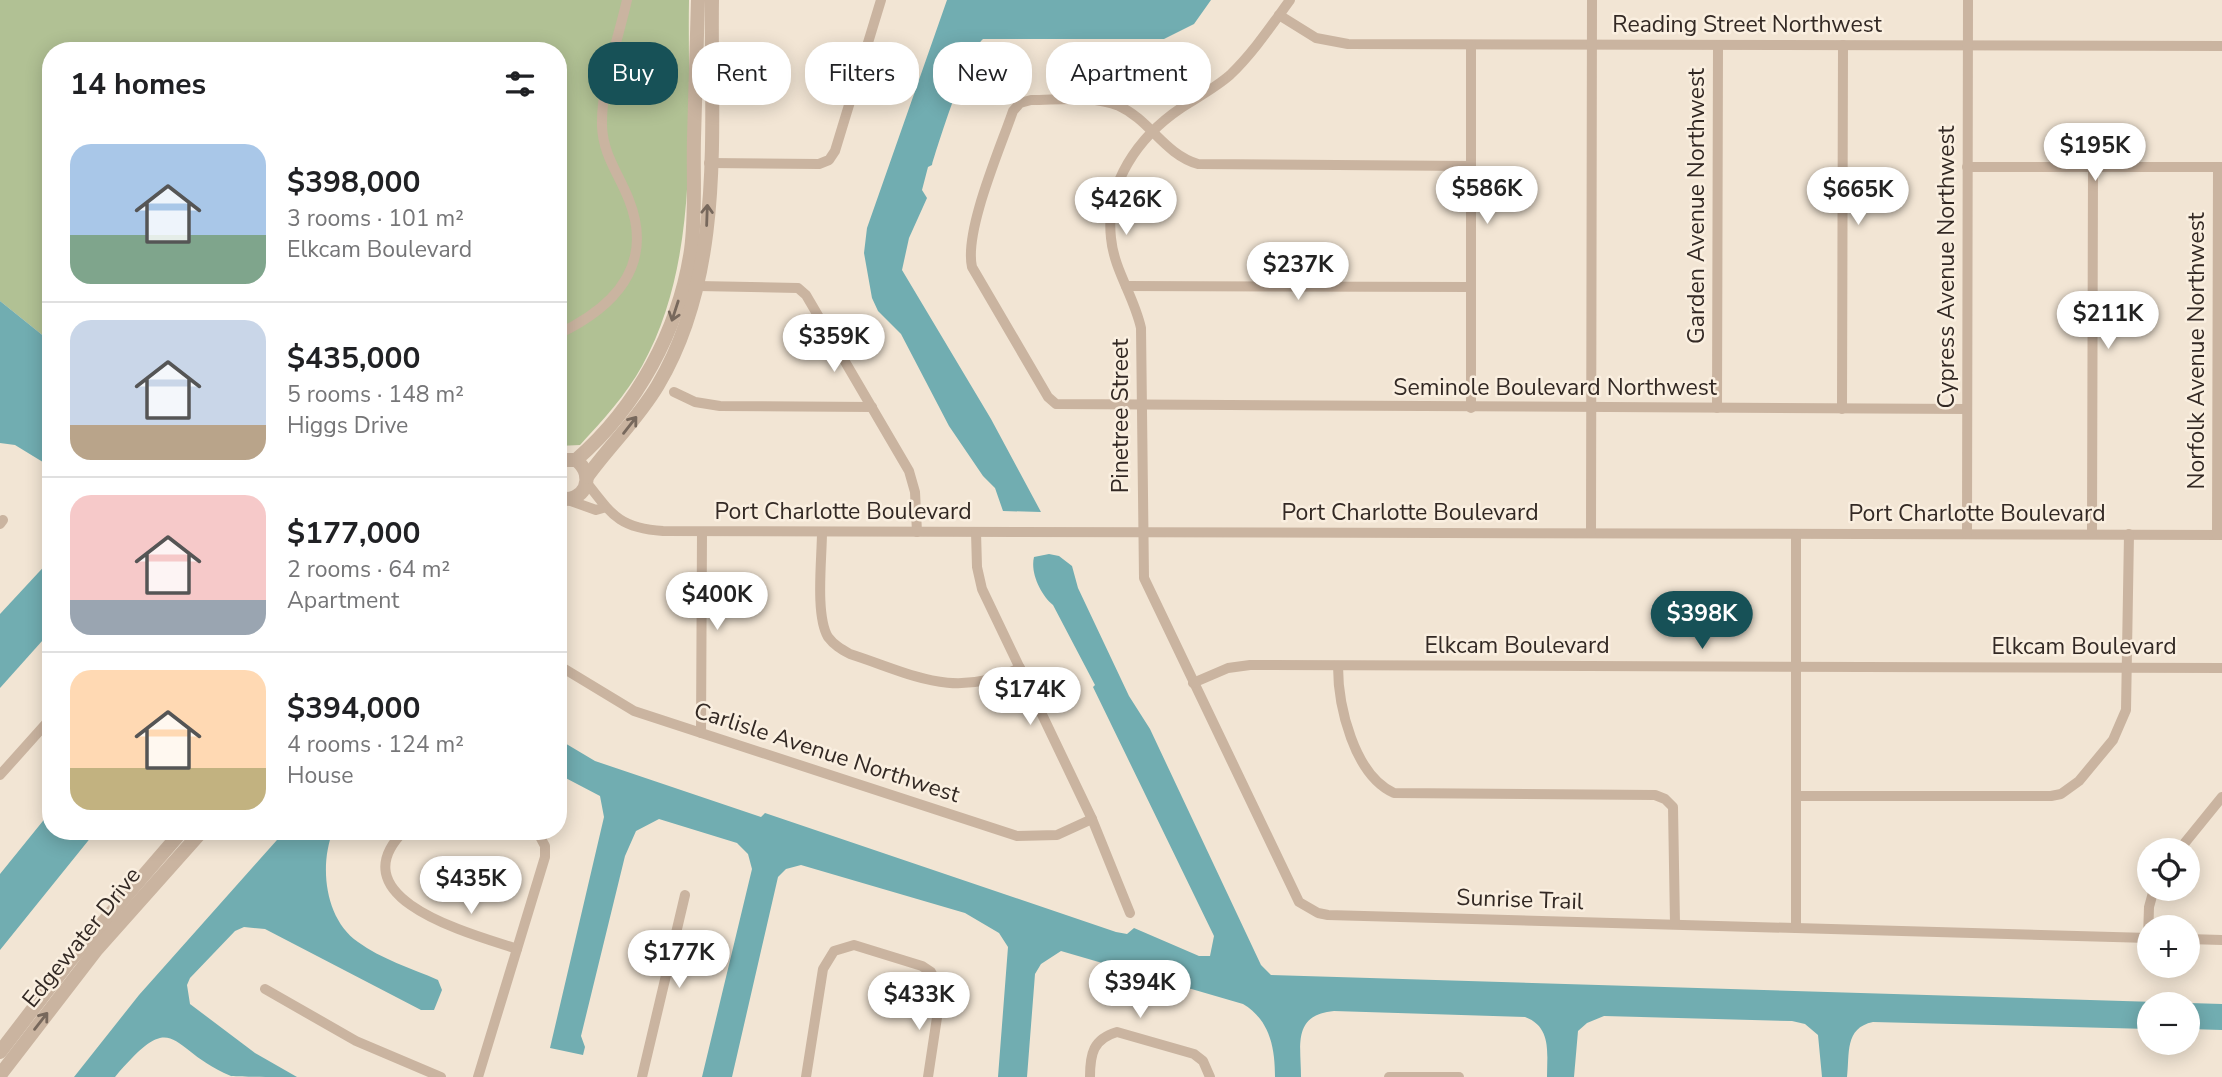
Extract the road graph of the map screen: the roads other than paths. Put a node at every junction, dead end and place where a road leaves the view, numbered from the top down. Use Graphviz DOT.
graph roads {
  1 [pos="627,0"];
  2 [pos="698,0"];
  3 [pos="712,0"];
  4 [pos="881,0"];
  5 [pos="1290,0"];
  6 [pos="1592,0"];
  7 [pos="1968,0"];
  8 [pos="1279,15"];
  9 [pos="1471,45"];
  10 [pos="1592,45"];
  11 [pos="1718,45"];
  12 [pos="1843,46"];
  13 [pos="1968,46"];
  14 [pos="2222,46"];
  15 [pos="1152,133"];
  16 [pos="709,163"];
  17 [pos="1471,166"];
  18 [pos="1968,167"];
  19 [pos="2092,167"];
  20 [pos="2220,167"];
  21 [pos="698,286"];
  22 [pos="1126,286"];
  23 [pos="1471,287"];
  24 [pos="567,330"];
  25 [pos="674,392"];
  26 [pos="872,407"];
  27 [pos="1142,407"];
  28 [pos="1471,408"];
  29 [pos="1592,408"];
  30 [pos="1717,408"];
  31 [pos="1842,409"];
  32 [pos="1967,409"];
  33 [pos="567,457"];
  34 [pos="567,461"];
  35 [pos="587,480"];
  36 [pos="567,498"];
  37 [pos="567,501"];
  38 [pos="603,508"];
  39 [pos="702,531"];
  40 [pos="822,531"];
  41 [pos="917,531"];
  42 [pos="976,532"];
  43 [pos="1142,532"];
  44 [pos="1591,533"];
  45 [pos="1797,534"];
  46 [pos="1967,534"];
  47 [pos="2092,534"];
  48 [pos="2129,534"];
  49 [pos="2219,535"];
  50 [pos="1338,666"];
  51 [pos="1796,667"];
  52 [pos="2129,667"];
  53 [pos="1020,668"];
  54 [pos="2222,668"];
  55 [pos="567,671"];
  56 [pos="1192,683"];
  57 [pos="42,728"];
  58 [pos="701,733"];
  59 [pos="0,775"];
  60 [pos="1796,796"];
  61 [pos="2222,797"];
  62 [pos="1092,819"];
  63 [pos="2189,838"];
  64 [pos="174,840"];
  65 [pos="194,840"];
  66 [pos="396,840"];
  67 [pos="542,840"];
  68 [pos="685,895"];
  69 [pos="1130,913"];
  70 [pos="1675,924"];
  71 [pos="1796,928"];
  72 [pos="2137,938"];
  73 [pos="2200,939"];
  74 [pos="2222,940"];
  75 [pos="517,949"];
  76 [pos="265,989"];
  77 [pos="0,1052"];
  78 [pos="0,1075"];
  79 [pos="441,1077"];
  80 [pos="478,1077"];
  81 [pos="642,1077"];
  82 [pos="806,1077"];
  83 [pos="928,1077"];
  84 [pos="1090,1077"];
  85 [pos="1210,1077"];
  86 [pos="1389,1077"];
  87 [pos="1459,1077"];
  1 -- 24 [label="street"];
  2 -- 33 [label="street, one-way"];
  3 -- 16 [label="street"];
  4 -- 16 [label="street"];
  5 -- 8 [label="street, Pinetree Street"];
  6 -- 10 [label="street"];
  7 -- 13 [label="street, Cypress Avenue Northwest"];
  8 -- 9 [label="street, Reading Street Northwest"];
  8 -- 15 [label="street, Pinetree Street"];
  9 -- 10 [label="street, Reading Street Northwest"];
  9 -- 17 [label="street"];
  10 -- 11 [label="street, Reading Street Northwest"];
  10 -- 29 [label="street"];
  11 -- 12 [label="street, Reading Street Northwest"];
  11 -- 30 [label="street, Garden Avenue Northwest"];
  12 -- 13 [label="street, Reading Street Northwest"];
  12 -- 31 [label="street"];
  13 -- 14 [label="street, Reading Street Northwest"];
  13 -- 18 [label="street, Cypress Avenue Northwest"];
  15 -- 17 [label="street"];
  15 -- 22 [label="street, Pinetree Street"];
  15 -- 27 [label="street, Seminole Boulevard Northwest"];
  21 -- 16 [label="street, one-way"];
  17 -- 23 [label="street"];
  18 -- 19 [label="street"];
  18 -- 32 [label="street, Cypress Avenue Northwest"];
  19 -- 20 [label="street"];
  19 -- 47 [label="street"];
  20 -- 49 [label="street, Norfolk Avenue Northwest"];
  21 -- 26 [label="street"];
  35 -- 21 [label="street, one-way"];
  22 -- 23 [label="street"];
  22 -- 27 [label="street, Pinetree Street"];
  23 -- 28 [label="street"];
  25 -- 26 [label="street"];
  26 -- 41 [label="street"];
  27 -- 28 [label="street, Seminole Boulevard Northwest"];
  27 -- 43 [label="street, Pinetree Street"];
  28 -- 29 [label="street, Seminole Boulevard Northwest"];
  29 -- 30 [label="street, Seminole Boulevard Northwest"];
  29 -- 44 [label="street"];
  30 -- 31 [label="street, Seminole Boulevard Northwest"];
  31 -- 32 [label="street, Seminole Boulevard Northwest"];
  32 -- 46 [label="street, Cypress Avenue Northwest"];
  34 -- 35 [label="street"];
  35 -- 36 [label="street"];
  35 -- 38 [label="street, Port Charlotte Boulevard"];
  37 -- 38 [label="street, Port Charlotte Boulevard"];
  38 -- 39 [label="street, Port Charlotte Boulevard"];
  39 -- 40 [label="street, Port Charlotte Boulevard"];
  39 -- 58 [label="street"];
  40 -- 41 [label="street, Port Charlotte Boulevard"];
  40 -- 53 [label="street"];
  41 -- 42 [label="street, Port Charlotte Boulevard"];
  42 -- 43 [label="street, Port Charlotte Boulevard"];
  42 -- 53 [label="street"];
  43 -- 44 [label="street, Port Charlotte Boulevard"];
  43 -- 56 [label="street, Sunrise Trail"];
  44 -- 45 [label="street, Port Charlotte Boulevard"];
  45 -- 46 [label="street, Port Charlotte Boulevard"];
  45 -- 51 [label="street"];
  46 -- 47 [label="street, Port Charlotte Boulevard"];
  47 -- 48 [label="street, Port Charlotte Boulevard"];
  48 -- 49 [label="street, Port Charlotte Boulevard"];
  48 -- 52 [label="street"];
  50 -- 51 [label="street, Elkcam Boulevard"];
  50 -- 56 [label="street, Elkcam Boulevard"];
  50 -- 70 [label="street"];
  51 -- 52 [label="street, Elkcam Boulevard"];
  51 -- 60 [label="street"];
  52 -- 54 [label="street, Elkcam Boulevard"];
  52 -- 60 [label="street"];
  53 -- 62 [label="street"];
  55 -- 58 [label="street, Carlisle Avenue Northwest"];
  56 -- 70 [label="street, Sunrise Trail"];
  57 -- 59 [label="street"];
  58 -- 62 [label="street, Carlisle Avenue Northwest"];
  60 -- 71 [label="street"];
  61 -- 63 [label="street"];
  62 -- 69 [label="street"];
  64 -- 77 [label="street, Edgewater Drive"];
  78 -- 65 [label="street, Edgewater Drive, one-way"];
  66 -- 75 [label="street"];
  67 -- 75 [label="street"];
  68 -- 81 [label="street"];
  70 -- 71 [label="street, Sunrise Trail"];
  71 -- 72 [label="street, Sunrise Trail"];
  73 -- 74 [label="street"];
  75 -- 80 [label="street"];
  76 -- 79 [label="street"];
  82 -- 83 [label="street"];
  84 -- 85 [label="street"];
  86 -- 87 [label="street"];
}
